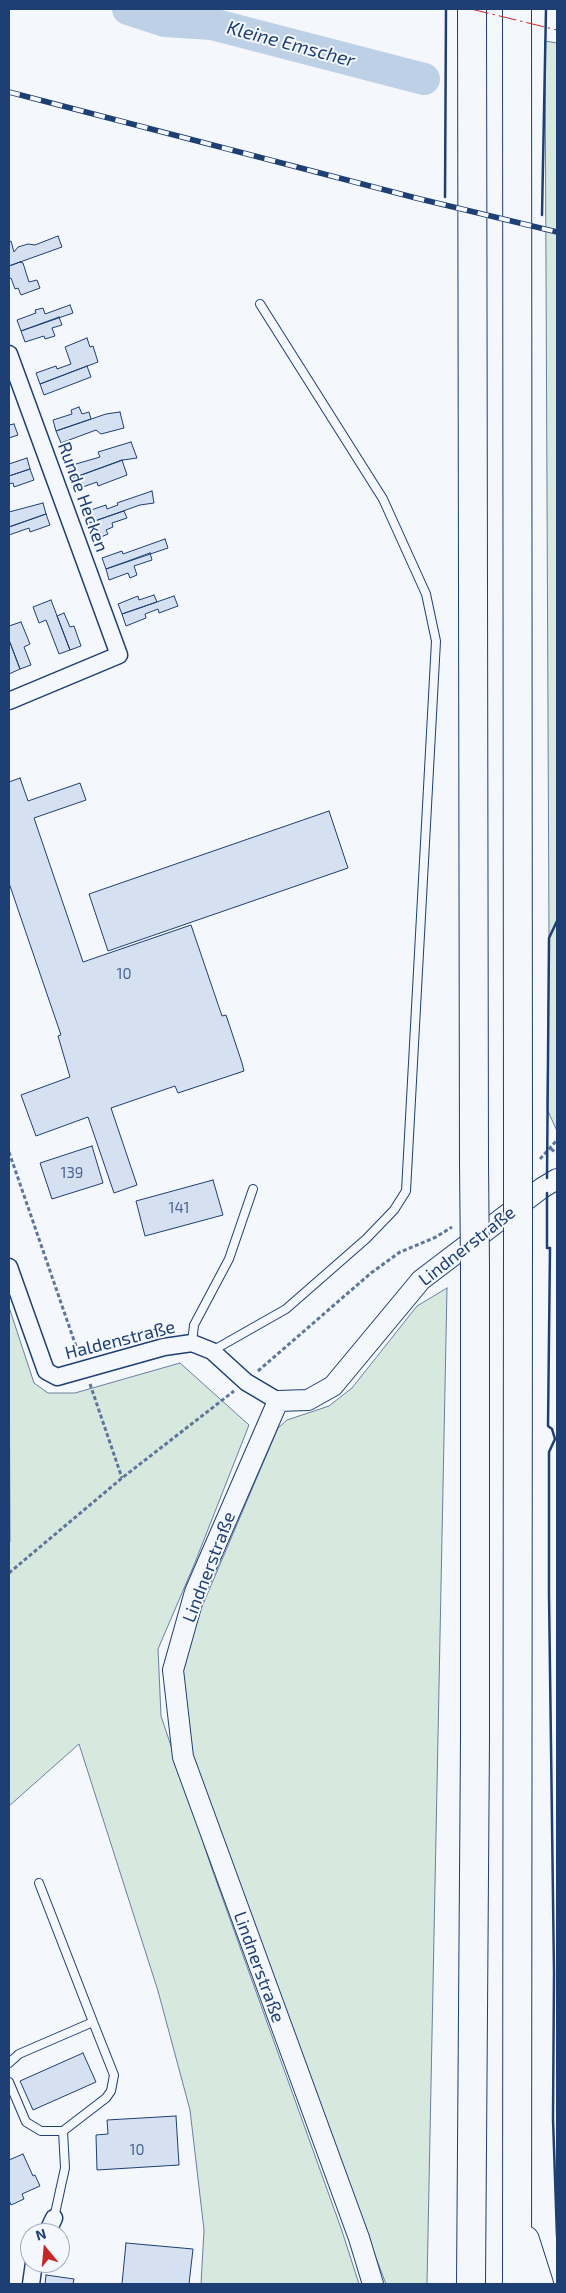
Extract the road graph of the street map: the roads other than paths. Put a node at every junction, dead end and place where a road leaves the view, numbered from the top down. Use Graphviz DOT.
graph roads {
  1 [pos="472,9"];
  2 [pos="516,9"];
  3 [pos="260,304"];
  4 [pos="9,354"];
  5 [pos="9,701"];
  6 [pos="557,1179"];
  7 [pos="253,1189"];
  8 [pos="9,1267"];
  9 [pos="192,1343"];
  10 [pos="212,1351"];
  11 [pos="278,1401"];
  12 [pos="38,1883"];
  13 [pos="93,2022"];
  14 [pos="9,2063"];
  15 [pos="9,2082"];
  16 [pos="63,2131"];
  17 [pos="517,2217"];
  18 [pos="52,2223"];
  19 [pos="372,2284"];
  20 [pos="472,2284"];
  21 [pos="517,2284"];
  22 [pos="540,2284"];
  1 -- 20 [label="highway, bridge"];
  2 -- 17 [label="highway, bridge"];
  3 -- 10 [label="lane"];
  4 -- 5 [label="street, Runde Hecken"];
  6 -- 11 [label="street, Lindnerstraße"];
  7 -- 9 [label="lane"];
  8 -- 9 [label="street, Haldenstraße"];
  9 -- 10 [label="street, Haldenstraße"];
  10 -- 11 [label="street, Haldenstraße"];
  11 -- 19 [label="street, Lindnerstraße"];
  12 -- 13 [label="lane"];
  13 -- 14 [label="lane"];
  13 -- 16 [label="lane"];
  15 -- 16 [label="lane"];
  16 -- 18 [label="lane"];
  17 -- 21 [label="highway"];
  17 -- 22 [label="highway"];
}
